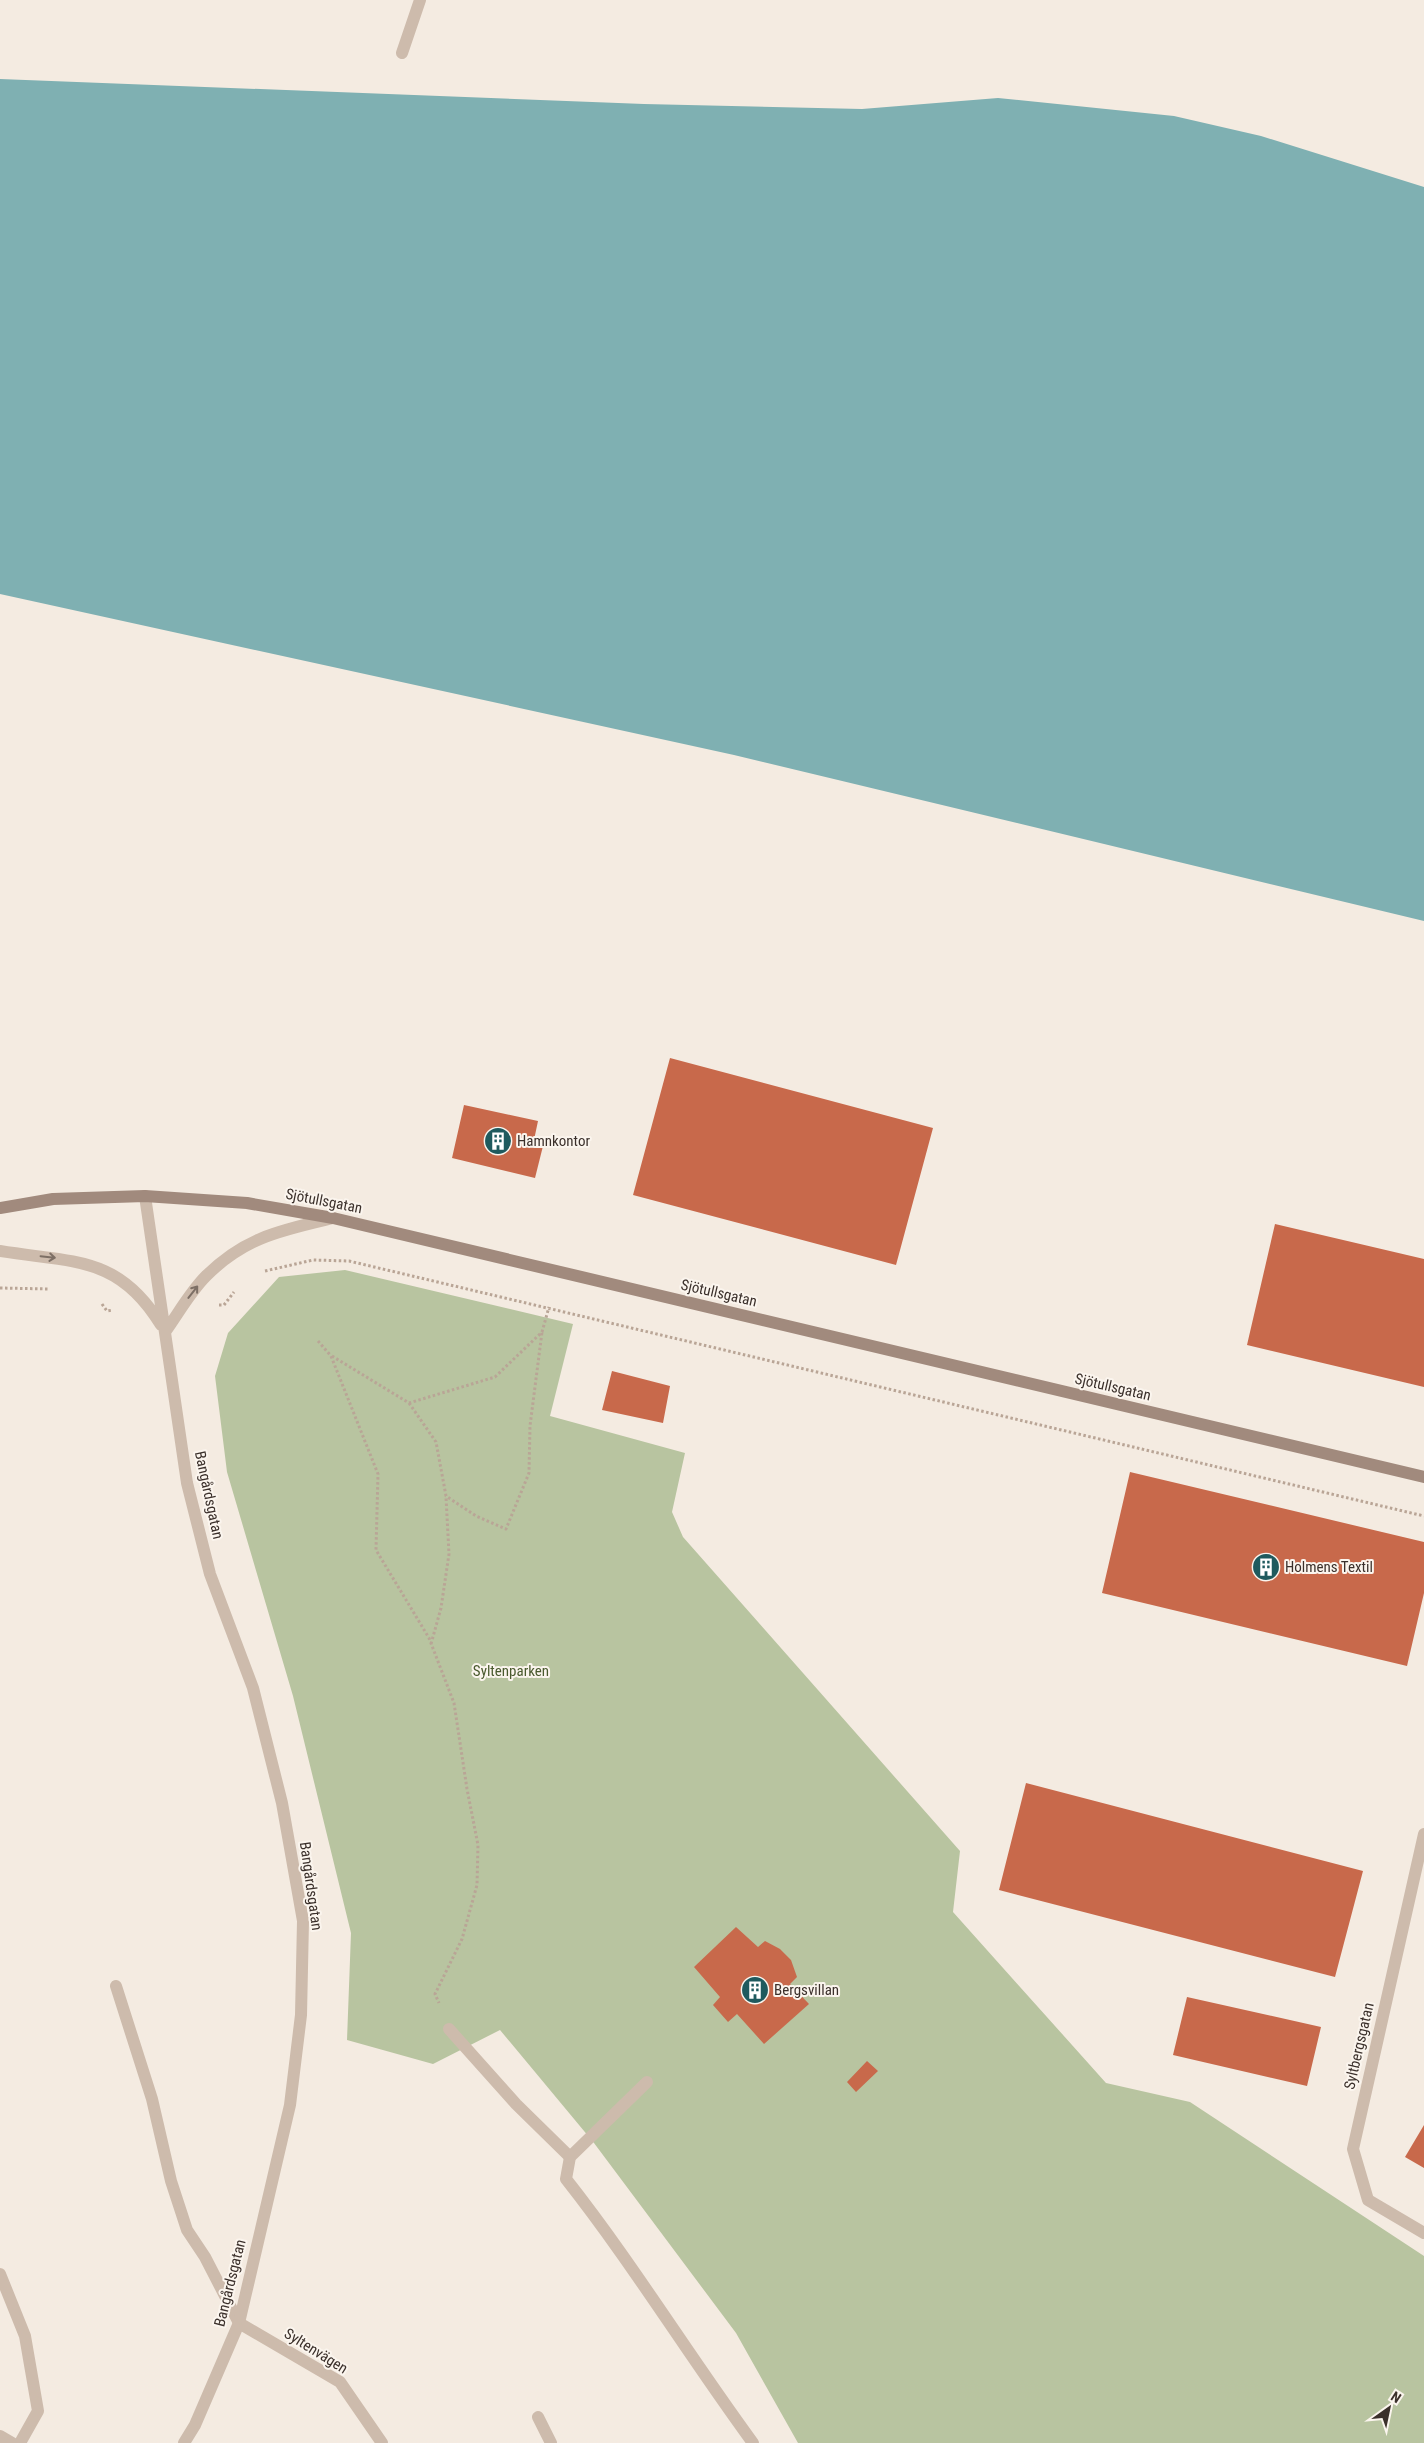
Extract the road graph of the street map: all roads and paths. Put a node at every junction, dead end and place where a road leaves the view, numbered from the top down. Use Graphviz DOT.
graph roads {
  1 [pos="420,0"];
  2 [pos="402,53"];
  3 [pos="145,1196"];
  4 [pos="0,1208"];
  5 [pos="334,1218"];
  6 [pos="0,1251"];
  7 [pos="259,1273"];
  8 [pos="238,1287"];
  9 [pos="0,1288"];
  10 [pos="56,1289"];
  11 [pos="98,1300"];
  12 [pos="183,1307"];
  13 [pos="549,1308"];
  14 [pos="151,1309"];
  15 [pos="164,1332"];
  16 [pos="542,1332"];
  17 [pos="318,1341"];
  18 [pos="331,1356"];
  19 [pos="409,1403"];
  20 [pos="1424,1478"];
  21 [pos="446,1496"];
  22 [pos="1424,1516"];
  23 [pos="431,1644"];
  24 [pos="1424,1834"];
  25 [pos="116,1986"];
  26 [pos="449,2029"];
  27 [pos="647,2082"];
  28 [pos="570,2157"];
  29 [pos="1424,2233"];
  30 [pos="0,2274"];
  31 [pos="239,2323"];
  32 [pos="538,2417"];
  33 [pos="0,2436"];
  34 [pos="12,2443"];
  35 [pos="20,2443"];
  36 [pos="184,2443"];
  37 [pos="382,2443"];
  38 [pos="551,2443"];
  39 [pos="753,2443"];
  1 -- 2 [label="street"];
  3 -- 4 [label="main road, Sjötullsgatan"];
  3 -- 5 [label="main road, Sjötullsgatan"];
  3 -- 15 [label="street, Bangårdsgatan"];
  12 -- 5 [label="street, one-way"];
  5 -- 20 [label="main road, Sjötullsgatan"];
  6 -- 14 [label="street, Bangårdsgatan, one-way"];
  7 -- 13 [label="path"];
  8 -- 12 [label="path"];
  9 -- 10 [label="path"];
  11 -- 14 [label="path"];
  12 -- 15 [label="street"];
  13 -- 16 [label="path"];
  13 -- 22 [label="path"];
  14 -- 15 [label="street, Bangårdsgatan"];
  15 -- 31 [label="street, Bangårdsgatan"];
  16 -- 19 [label="path"];
  16 -- 21 [label="path"];
  17 -- 18 [label="path"];
  18 -- 19 [label="path"];
  18 -- 23 [label="path"];
  19 -- 21 [label="path"];
  21 -- 23 [label="path"];
  23 -- 26 [label="path"];
  24 -- 29 [label="street, Syltbergsgatan"];
  25 -- 31 [label="street"];
  26 -- 28 [label="street"];
  27 -- 28 [label="street"];
  28 -- 39 [label="street"];
  30 -- 35 [label="street"];
  31 -- 36 [label="street, Bangårdsgatan"];
  31 -- 37 [label="street, Syltenvägen"];
  32 -- 38 [label="street"];
  33 -- 34 [label="street"];
}
